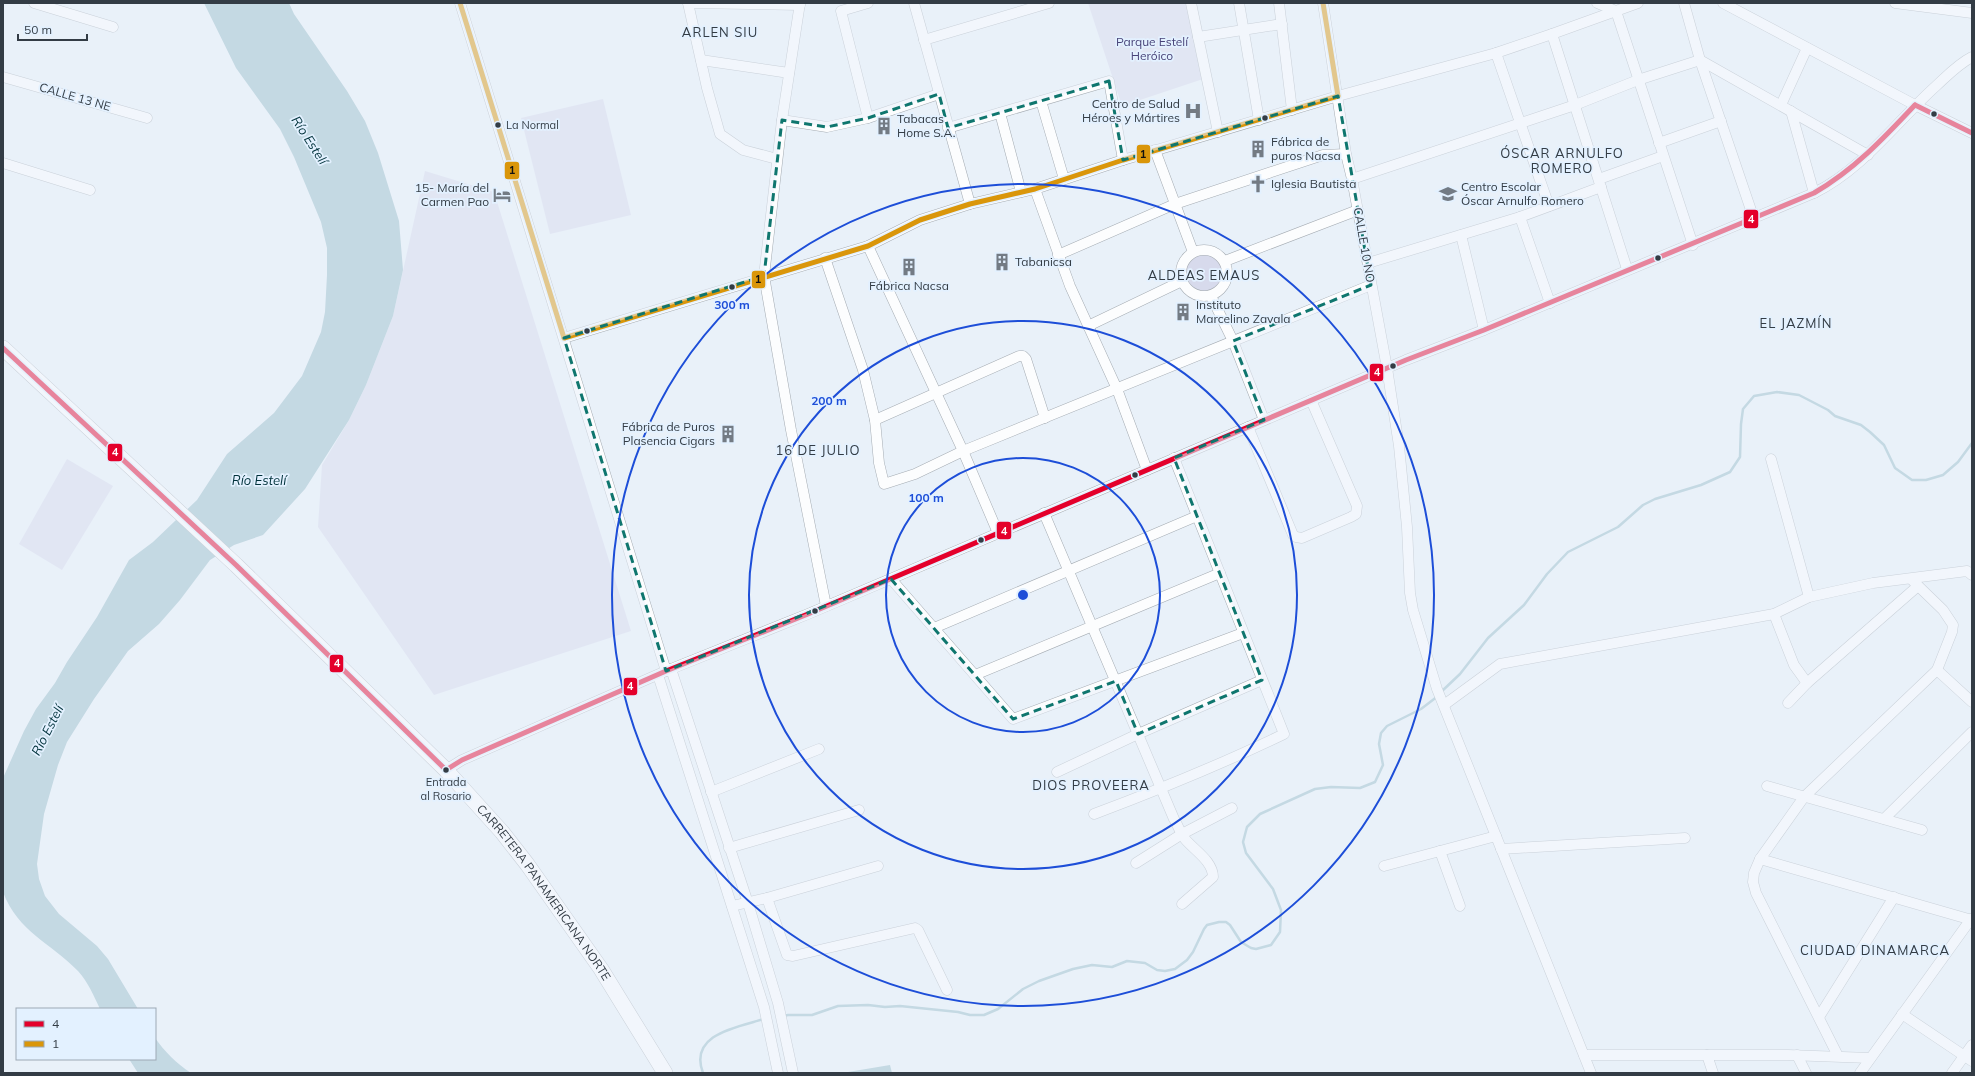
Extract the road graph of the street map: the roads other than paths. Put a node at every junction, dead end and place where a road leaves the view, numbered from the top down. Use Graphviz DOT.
graph roads {
  1 [pos="34,3"];
  2 [pos="460,3"];
  3 [pos="688,3"];
  4 [pos="868,3"];
  5 [pos="914,3"];
  6 [pos="1049,3"];
  7 [pos="1191,3"];
  8 [pos="1239,3"];
  9 [pos="1279,3"];
  10 [pos="1323,3"];
  11 [pos="1596,3"];
  12 [pos="1638,3"];
  13 [pos="1684,3"];
  14 [pos="1723,3"];
  15 [pos="1896,3"];
  16 [pos="800,4"];
  17 [pos="1940,6"];
  18 [pos="1616,11"];
  19 [pos="1972,13"];
  20 [pos="1282,24"];
  21 [pos="113,27"];
  22 [pos="1242,31"];
  23 [pos="1552,34"];
  24 [pos="1198,38"];
  25 [pos="924,40"];
  26 [pos="1807,48"];
  27 [pos="1496,53"];
  28 [pos="1972,57"];
  29 [pos="701,60"];
  30 [pos="1700,60"];
  31 [pos="789,73"];
  32 [pos="3,77"];
  33 [pos="1638,80"];
  34 [pos="939,94"];
  35 [pos="1338,96"];
  36 [pos="1041,101"];
  37 [pos="1575,105"];
  38 [pos="1781,105"];
  39 [pos="1915,105"];
  40 [pos="1292,110"];
  41 [pos="1791,111"];
  42 [pos="1000,113"];
  43 [pos="147,118"];
  44 [pos="868,118"];
  45 [pos="782,120"];
  46 [pos="1259,120"];
  47 [pos="1721,121"];
  48 [pos="1519,123"];
  49 [pos="948,128"];
  50 [pos="1218,132"];
  51 [pos="1972,133"];
  52 [pos="1658,143"];
  53 [pos="1155,150"];
  54 [pos="1346,154"];
  55 [pos="1868,155"];
  56 [pos="1663,156"];
  57 [pos="777,159"];
  58 [pos="1123,160"];
  59 [pos="3,163"];
  60 [pos="1064,179"];
  61 [pos="1352,179"];
  62 [pos="1600,183"];
  63 [pos="1034,189"];
  64 [pos="90,190"];
  65 [pos="1021,192"];
  66 [pos="1814,193"];
  67 [pos="970,204"];
  68 [pos="1175,204"];
  69 [pos="1549,206"];
  70 [pos="1358,210"];
  71 [pos="1520,217"];
  72 [pos="1754,219"];
  73 [pos="1460,235"];
  74 [pos="1693,245"];
  75 [pos="868,246"];
  76 [pos="1193,252"];
  77 [pos="1058,255"];
  78 [pos="825,258"];
  79 [pos="1225,261"];
  80 [pos="1368,263"];
  81 [pos="1627,270"];
  82 [pos="764,276"];
  83 [pos="1182,281"];
  84 [pos="1371,285"];
  85 [pos="1211,296"];
  86 [pos="1550,303"];
  87 [pos="1088,326"];
  88 [pos="1484,330"];
  89 [pos="564,338"];
  90 [pos="1233,342"];
  91 [pos="3,348"];
  92 [pos="1387,368"];
  93 [pos="1117,389"];
  94 [pos="936,393"];
  95 [pos="1311,400"];
  96 [pos="1045,418"];
  97 [pos="875,420"];
  98 [pos="1264,420"];
  99 [pos="1248,427"];
  100 [pos="963,451"];
  101 [pos="1174,458"];
  102 [pos="1771,459"];
  103 [pos="1147,470"];
  104 [pos="1044,513"];
  105 [pos="1197,516"];
  106 [pos="998,533"];
  107 [pos="1069,571"];
  108 [pos="1220,573"];
  109 [pos="1972,575"];
  110 [pos="890,579"];
  111 [pos="1915,582"];
  112 [pos="1809,597"];
  113 [pos="826,606"];
  114 [pos="1774,614"];
  115 [pos="1092,626"];
  116 [pos="934,628"];
  117 [pos="1243,632"];
  118 [pos="1937,670"];
  119 [pos="665,672"];
  120 [pos="974,675"];
  121 [pos="1262,680"];
  122 [pos="1116,681"];
  123 [pos="1807,683"];
  124 [pos="1443,702"];
  125 [pos="1972,702"];
  126 [pos="1788,703"];
  127 [pos="1972,732"];
  128 [pos="1138,734"];
  129 [pos="819,748"];
  130 [pos="446,770"];
  131 [pos="1057,772"];
  132 [pos="1767,786"];
  133 [pos="1161,789"];
  134 [pos="711,792"];
  135 [pos="1804,797"];
  136 [pos="1232,808"];
  137 [pos="859,810"];
  138 [pos="1094,814"];
  139 [pos="1884,819"];
  140 [pos="1922,830"];
  141 [pos="1182,834"];
  142 [pos="1496,836"];
  143 [pos="1685,838"];
  144 [pos="729,848"];
  145 [pos="1502,849"];
  146 [pos="1440,851"];
  147 [pos="1760,859"];
  148 [pos="1136,863"];
  149 [pos="878,866"];
  150 [pos="1384,866"];
  151 [pos="1894,897"];
  152 [pos="767,898"];
  153 [pos="748,902"];
  154 [pos="1182,904"];
  155 [pos="732,906"];
  156 [pos="1460,906"];
  157 [pos="1972,920"];
  158 [pos="947,990"];
  159 [pos="1902,1014"];
  160 [pos="1819,1017"];
  161 [pos="1972,1046"];
  162 [pos="1584,1055"];
  163 [pos="1707,1055"];
  164 [pos="1797,1055"];
  165 [pos="1838,1056"];
  166 [pos="1870,1058"];
  167 [pos="1968,1058"];
  168 [pos="665,1073"];
  169 [pos="778,1073"];
  170 [pos="793,1073"];
  171 [pos="1591,1073"];
  172 [pos="1713,1073"];
  173 [pos="1806,1073"];
  174 [pos="1860,1073"];
  175 [pos="1952,1073"];
  1 -- 21 [label="street"];
  2 -- 89 [label="street"];
  3 -- 16 [label="street"];
  3 -- 29 [label="street"];
  4 -- 44 [label="street"];
  5 -- 25 [label="street"];
  6 -- 25 [label="street"];
  7 -- 24 [label="street"];
  8 -- 22 [label="street"];
  9 -- 20 [label="street"];
  10 -- 35 [label="street, CALLE 10 NO"];
  11 -- 18 [label="street"];
  12 -- 18 [label="street"];
  13 -- 30 [label="street"];
  14 -- 26 [label="street"];
  15 -- 17 [label="street"];
  16 -- 31 [label="street"];
  17 -- 19 [label="street"];
  18 -- 23 [label="street"];
  18 -- 33 [label="street"];
  20 -- 22 [label="street"];
  20 -- 40 [label="street"];
  22 -- 24 [label="street"];
  22 -- 46 [label="street"];
  23 -- 27 [label="street"];
  23 -- 37 [label="street"];
  24 -- 50 [label="street"];
  25 -- 34 [label="street"];
  26 -- 38 [label="street"];
  26 -- 39 [label="street"];
  27 -- 35 [label="street"];
  27 -- 48 [label="street"];
  28 -- 39 [label="street"];
  29 -- 31 [label="street"];
  29 -- 57 [label="street"];
  30 -- 33 [label="street"];
  30 -- 38 [label="street"];
  30 -- 47 [label="street"];
  31 -- 45 [label="street"];
  32 -- 43 [label="street, CALLE 13 NE"];
  33 -- 37 [label="street"];
  33 -- 52 [label="street"];
  34 -- 44 [label="street"];
  34 -- 49 [label="street"];
  35 -- 40 [label="street"];
  35 -- 54 [label="street, CALLE 10 NO"];
  36 -- 42 [label="street"];
  36 -- 58 [label="street"];
  36 -- 60 [label="street"];
  37 -- 48 [label="street"];
  37 -- 62 [label="street"];
  38 -- 41 [label="street"];
  39 -- 51 [label="street"];
  39 -- 55 [label="street"];
  40 -- 46 [label="street"];
  41 -- 55 [label="street"];
  41 -- 66 [label="street"];
  42 -- 49 [label="street"];
  42 -- 65 [label="street"];
  44 -- 45 [label="street"];
  45 -- 57 [label="street"];
  46 -- 50 [label="street"];
  47 -- 52 [label="street"];
  47 -- 72 [label="street"];
  48 -- 61 [label="street"];
  48 -- 69 [label="street"];
  49 -- 67 [label="street"];
  50 -- 53 [label="street"];
  52 -- 56 [label="street"];
  53 -- 58 [label="street"];
  53 -- 68 [label="street"];
  54 -- 61 [label="street, CALLE 10 NO"];
  54 -- 68 [label="street"];
  55 -- 66 [label="street"];
  56 -- 62 [label="street"];
  56 -- 74 [label="street"];
  57 -- 82 [label="street"];
  58 -- 60 [label="street"];
  59 -- 64 [label="street"];
  60 -- 63 [label="street"];
  61 -- 70 [label="street, CALLE 10 NO"];
  62 -- 69 [label="street"];
  62 -- 81 [label="street"];
  63 -- 65 [label="street"];
  63 -- 77 [label="street"];
  65 -- 67 [label="street"];
  66 -- 72 [label="street"];
  67 -- 75 [label="street"];
  68 -- 76 [label="street"];
  68 -- 77 [label="street"];
  69 -- 71 [label="street"];
  70 -- 79 [label="street"];
  70 -- 80 [label="street, CALLE 10 NO"];
  71 -- 73 [label="street"];
  71 -- 86 [label="street"];
  72 -- 74 [label="street"];
  73 -- 80 [label="street"];
  73 -- 88 [label="street"];
  74 -- 81 [label="street"];
  75 -- 78 [label="street"];
  75 -- 94 [label="street"];
  76 -- 79 [label="street"];
  76 -- 83 [label="street"];
  77 -- 87 [label="street"];
  78 -- 82 [label="street"];
  78 -- 97 [label="street"];
  79 -- 85 [label="street"];
  80 -- 84 [label="street, CALLE 10 NO"];
  81 -- 86 [label="street"];
  82 -- 89 [label="street"];
  82 -- 113 [label="street"];
  83 -- 85 [label="street"];
  83 -- 87 [label="street"];
  84 -- 90 [label="street"];
  84 -- 92 [label="street, CALLE 10 NO"];
  85 -- 90 [label="street"];
  86 -- 88 [label="street"];
  87 -- 93 [label="street"];
  88 -- 92 [label="street"];
  89 -- 119 [label="street"];
  90 -- 93 [label="street"];
  90 -- 98 [label="street"];
  91 -- 130 [label="highway, CARRETERA PANAMERICANA NORTE"];
  92 -- 95 [label="street"];
  92 -- 124 [label="street, CALLE 10 NO"];
  93 -- 96 [label="street"];
  93 -- 103 [label="street"];
  94 -- 96 [label="street"];
  94 -- 97 [label="street"];
  94 -- 100 [label="street"];
  95 -- 98 [label="street"];
  95 -- 99 [label="street"];
  96 -- 100 [label="street"];
  97 -- 100 [label="street"];
  98 -- 99 [label="street"];
  99 -- 101 [label="street"];
  100 -- 106 [label="street"];
  101 -- 103 [label="street"];
  101 -- 105 [label="street"];
  102 -- 112 [label="street"];
  103 -- 104 [label="street"];
  104 -- 106 [label="street"];
  104 -- 107 [label="street"];
  105 -- 107 [label="street"];
  105 -- 108 [label="street"];
  106 -- 110 [label="street"];
  107 -- 115 [label="street"];
  107 -- 116 [label="street"];
  108 -- 115 [label="street"];
  108 -- 117 [label="street"];
  109 -- 111 [label="street"];
  110 -- 113 [label="street"];
  110 -- 116 [label="street"];
  111 -- 112 [label="street"];
  111 -- 118 [label="street"];
  111 -- 123 [label="street"];
  112 -- 114 [label="street"];
  113 -- 119 [label="street"];
  114 -- 123 [label="street"];
  114 -- 124 [label="street"];
  115 -- 120 [label="street"];
  115 -- 122 [label="street"];
  116 -- 120 [label="street"];
  117 -- 121 [label="street"];
  117 -- 122 [label="street"];
  118 -- 125 [label="street"];
  118 -- 135 [label="street"];
  119 -- 130 [label="street"];
  119 -- 134 [label="street"];
  119 -- 155 [label="street"];
  120 -- 122 [label="street"];
  121 -- 128 [label="street"];
  121 -- 133 [label="street"];
  122 -- 128 [label="street"];
  123 -- 126 [label="street"];
  124 -- 142 [label="street, CALLE 10 NO"];
  127 -- 139 [label="street"];
  128 -- 131 [label="street"];
  128 -- 133 [label="street"];
  129 -- 134 [label="street"];
  130 -- 168 [label="highway, CARRETERA PANAMERICANA NORTE"];
  132 -- 135 [label="street"];
  133 -- 138 [label="street"];
  133 -- 141 [label="street"];
  134 -- 144 [label="street"];
  135 -- 139 [label="street"];
  135 -- 147 [label="street"];
  136 -- 141 [label="street"];
  137 -- 144 [label="street"];
  139 -- 140 [label="street"];
  141 -- 148 [label="street"];
  141 -- 154 [label="street"];
  142 -- 145 [label="street, CALLE 10 NO"];
  142 -- 146 [label="street"];
  143 -- 145 [label="street"];
  144 -- 153 [label="street"];
  145 -- 162 [label="street, CALLE 10 NO"];
  146 -- 150 [label="street"];
  146 -- 156 [label="street"];
  147 -- 151 [label="street"];
  147 -- 160 [label="street"];
  149 -- 152 [label="street"];
  151 -- 157 [label="street"];
  151 -- 160 [label="street"];
  152 -- 153 [label="street"];
  152 -- 158 [label="street"];
  153 -- 155 [label="street"];
  153 -- 170 [label="street"];
  155 -- 169 [label="street"];
  157 -- 159 [label="street"];
  159 -- 166 [label="street"];
  159 -- 167 [label="street"];
  160 -- 165 [label="street"];
  161 -- 167 [label="street"];
  162 -- 163 [label="street"];
  162 -- 171 [label="street, CALLE 10 NO"];
  163 -- 164 [label="street"];
  163 -- 172 [label="street"];
  164 -- 165 [label="street"];
  164 -- 173 [label="street"];
  165 -- 166 [label="street"];
  166 -- 174 [label="street"];
  167 -- 175 [label="street"];
}
